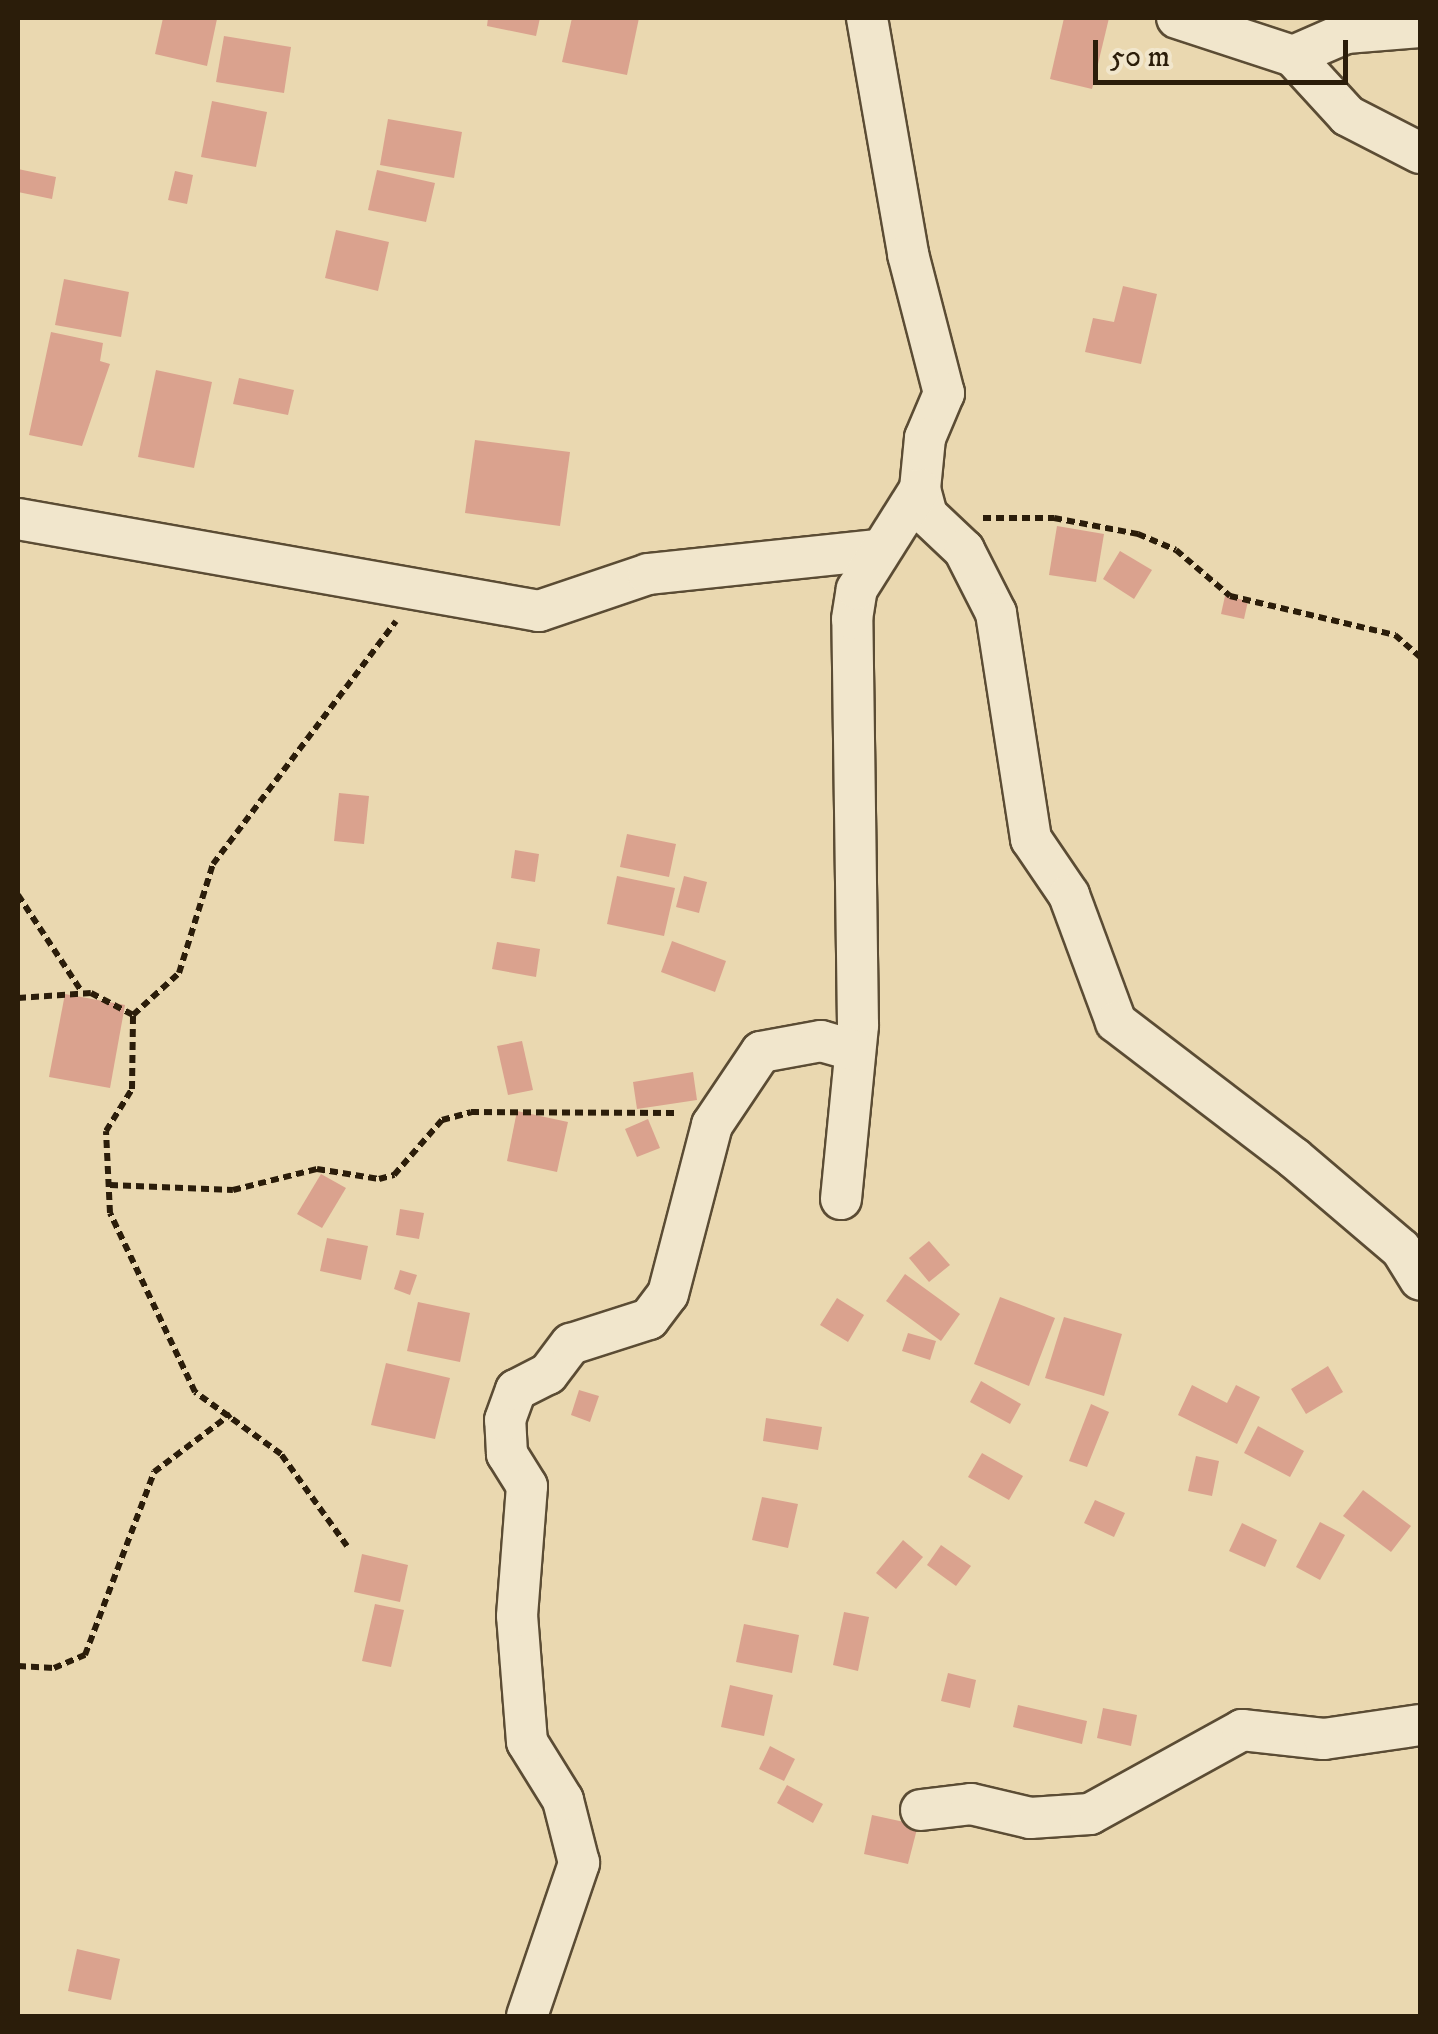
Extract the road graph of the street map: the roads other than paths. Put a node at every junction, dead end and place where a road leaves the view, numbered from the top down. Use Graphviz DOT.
graph roads {
  1 [pos="867,18"];
  2 [pos="1178,18"];
  3 [pos="1420,27"];
  4 [pos="1293,56"];
  5 [pos="1420,152"];
  6 [pos="920,489"];
  7 [pos="18,519"];
  8 [pos="877,550"];
  9 [pos="855,1051"];
  10 [pos="840,1200"];
  11 [pos="1420,1279"];
  12 [pos="1420,1725"];
  13 [pos="921,1810"];
  14 [pos="526,2016"];
  1 -- 6 [label="street"];
  2 -- 4 [label="street"];
  3 -- 4 [label="street"];
  4 -- 5 [label="street"];
  6 -- 8 [label="street"];
  6 -- 11 [label="street"];
  7 -- 8 [label="street"];
  8 -- 9 [label="street"];
  9 -- 10 [label="street"];
  9 -- 14 [label="street"];
  12 -- 13 [label="street"];
}
